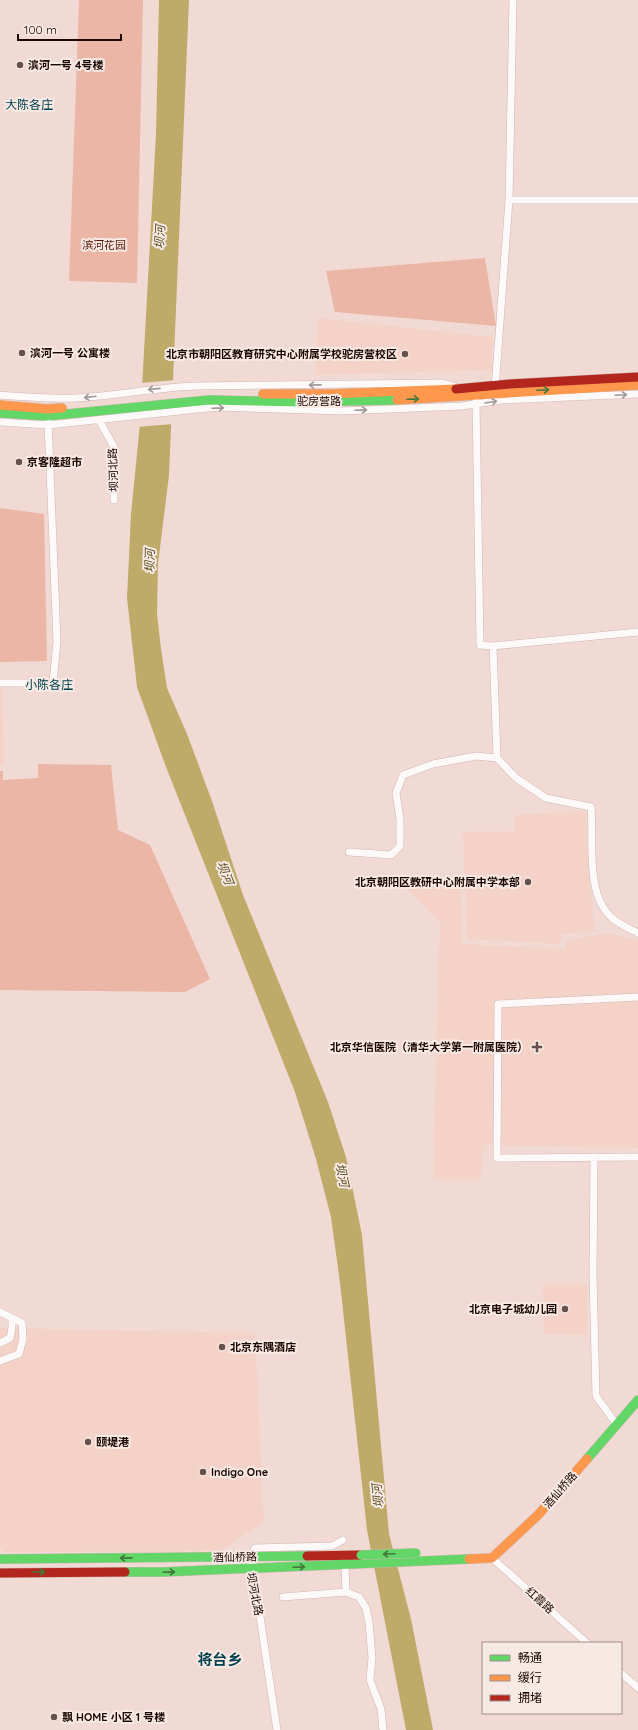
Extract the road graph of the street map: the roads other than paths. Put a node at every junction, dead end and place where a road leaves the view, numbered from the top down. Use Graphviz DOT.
graph roads {
  1 [pos="513,0"];
  2 [pos="509,200"];
  3 [pos="638,200"];
  4 [pos="638,377"];
  5 [pos="638,385"];
  6 [pos="465,389"];
  7 [pos="495,389"];
  8 [pos="638,394"];
  9 [pos="0,395"];
  10 [pos="46,399"];
  11 [pos="179,400"];
  12 [pos="476,400"];
  13 [pos="0,405"];
  14 [pos="128,409"];
  15 [pos="0,413"];
  16 [pos="47,417"];
  17 [pos="100,420"];
  18 [pos="0,422"];
  19 [pos="114,500"];
  20 [pos="638,632"];
  21 [pos="493,646"];
  22 [pos="0,683"];
  23 [pos="497,758"];
  24 [pos="350,852"];
  25 [pos="638,933"];
  26 [pos="638,997"];
  27 [pos="594,1156"];
  28 [pos="638,1157"];
  29 [pos="0,1312"];
  30 [pos="12,1318"];
  31 [pos="0,1343"];
  32 [pos="0,1361"];
  33 [pos="638,1400"];
  34 [pos="617,1424"];
  35 [pos="343,1540"];
  36 [pos="251,1556"];
  37 [pos="492,1558"];
  38 [pos="361,1559"];
  39 [pos="0,1560"];
  40 [pos="345,1566"];
  41 [pos="250,1569"];
  42 [pos="0,1572"];
  43 [pos="346,1592"];
  44 [pos="283,1597"];
  45 [pos="586,1642"];
  46 [pos="622,1674"];
  47 [pos="638,1688"];
  48 [pos="277,1730"];
  49 [pos="383,1730"];
  1 -- 2 [label="street"];
  2 -- 3 [label="street"];
  2 -- 7 [label="street"];
  4 -- 7 [label="street, 驼房营路"];
  7 -- 5 [label="street, 驼房营路, one-way"];
  6 -- 7 [label="street, 驼房营路"];
  6 -- 10 [label="street, one-way"];
  6 -- 11 [label="street, 驼房营路"];
  7 -- 12 [label="street, 驼房营路"];
  12 -- 8 [label="street, one-way"];
  9 -- 10 [label="street"];
  10 -- 16 [label="street"];
  11 -- 12 [label="street, 驼房营路, one-way"];
  11 -- 14 [label="street, 驼房营路"];
  14 -- 12 [label="street, one-way"];
  12 -- 21 [label="street"];
  13 -- 16 [label="street, 驼房营路"];
  14 -- 16 [label="street, 驼房营路"];
  14 -- 17 [label="street"];
  15 -- 16 [label="street, 驼房营路"];
  16 -- 17 [label="street"];
  16 -- 18 [label="street"];
  16 -- 22 [label="street"];
  17 -- 19 [label="street, 坝河北路"];
  20 -- 21 [label="street"];
  21 -- 23 [label="street"];
  23 -- 24 [label="street"];
  23 -- 25 [label="street"];
  26 -- 27 [label="street"];
  27 -- 28 [label="street"];
  27 -- 34 [label="street"];
  29 -- 30 [label="street"];
  30 -- 31 [label="street"];
  30 -- 32 [label="street"];
  33 -- 34 [label="street, 酒仙桥路"];
  34 -- 37 [label="street, 酒仙桥路"];
  35 -- 36 [label="street, 坝河北路"];
  36 -- 38 [label="street, 酒仙桥路"];
  36 -- 39 [label="street, 酒仙桥路, one-way"];
  36 -- 41 [label="street, 坝河北路"];
  37 -- 38 [label="street, 酒仙桥路, bridge"];
  37 -- 45 [label="street, 红霞路"];
  38 -- 40 [label="street, 酒仙桥路"];
  41 -- 40 [label="street, 酒仙桥路, one-way"];
  40 -- 43 [label="street"];
  42 -- 41 [label="street, 酒仙桥路, one-way"];
  41 -- 48 [label="street, 坝河北路"];
  43 -- 44 [label="street"];
  43 -- 49 [label="street"];
  46 -- 47 [label="street"];
}
